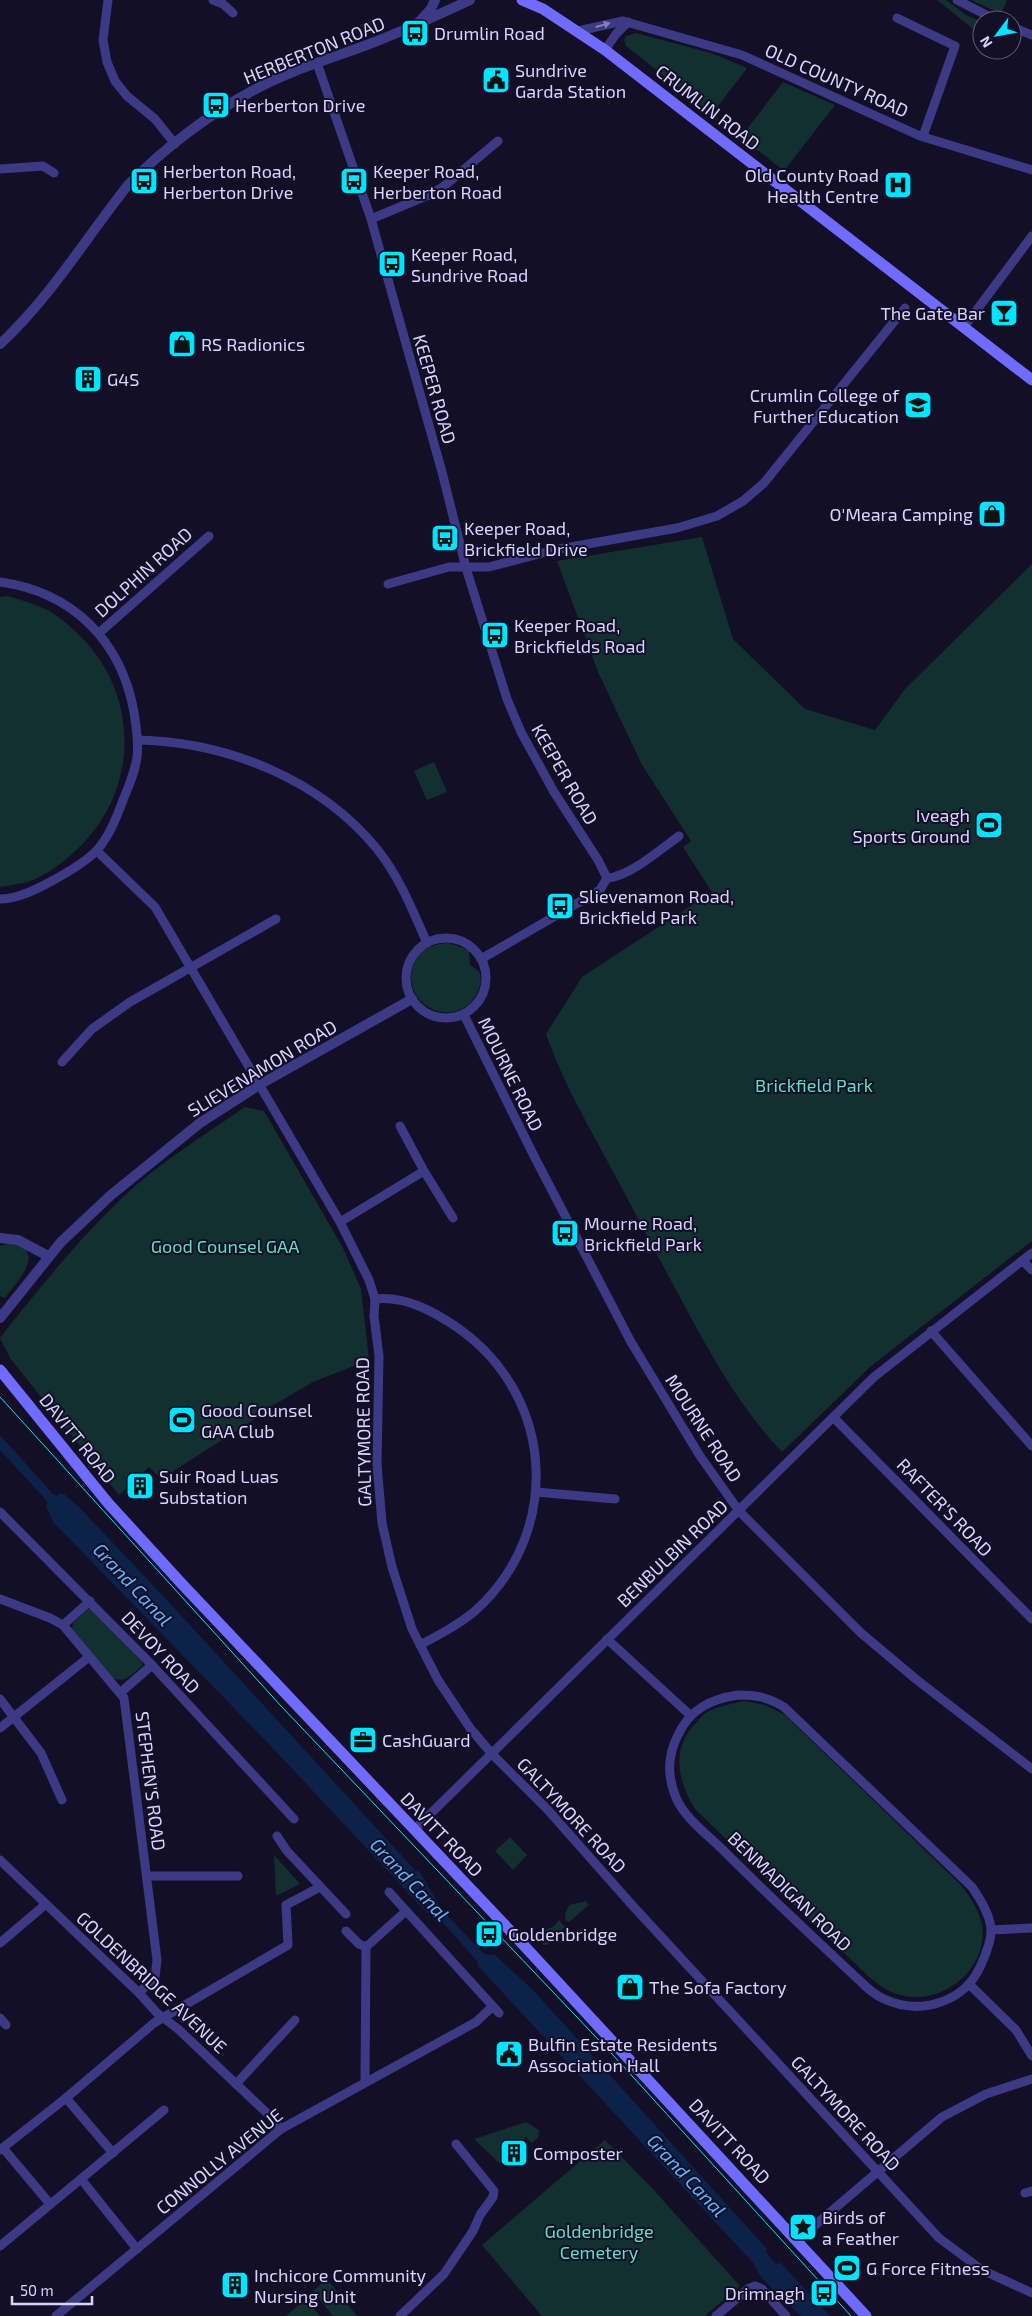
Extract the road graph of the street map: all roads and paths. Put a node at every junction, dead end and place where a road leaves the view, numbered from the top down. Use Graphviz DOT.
graph roads {
  1 [pos="108,0"];
  2 [pos="213,0"];
  3 [pos="435,0"];
  4 [pos="470,0"];
  5 [pos="522,0"];
  6 [pos="957,0"];
  7 [pos="542,4"];
  8 [pos="976,10"];
  9 [pos="234,14"];
  10 [pos="897,18"];
  11 [pos="628,22"];
  12 [pos="414,26"];
  13 [pos="578,30"];
  14 [pos="605,50"];
  15 [pos="317,63"];
  16 [pos="923,136"];
  17 [pos="498,142"];
  18 [pos="175,144"];
  19 [pos="0,169"];
  20 [pos="1032,170"];
  21 [pos="54,173"];
  22 [pos="371,218"];
  23 [pos="1030,242"];
  24 [pos="905,308"];
  25 [pos="964,327"];
  26 [pos="0,344"];
  27 [pos="1032,380"];
  28 [pos="208,536"];
  29 [pos="466,568"];
  30 [pos="0,582"];
  31 [pos="388,584"];
  32 [pos="99,633"];
  33 [pos="138,740"];
  34 [pos="679,836"];
  35 [pos="97,850"];
  36 [pos="607,878"];
  37 [pos="0,898"];
  38 [pos="276,919"];
  39 [pos="427,943"];
  40 [pos="481,959"];
  41 [pos="191,967"];
  42 [pos="412,999"];
  43 [pos="464,1015"];
  44 [pos="62,1062"];
  45 [pos="258,1085"];
  46 [pos="400,1126"];
  47 [pos="424,1172"];
  48 [pos="453,1218"];
  49 [pos="340,1222"];
  50 [pos="0,1238"];
  51 [pos="1032,1253"];
  52 [pos="48,1256"];
  53 [pos="1023,1261"];
  54 [pos="1032,1270"];
  55 [pos="374,1299"];
  56 [pos="0,1318"];
  57 [pos="931,1331"];
  58 [pos="0,1370"];
  59 [pos="834,1418"];
  60 [pos="1032,1446"];
  61 [pos="536,1492"];
  62 [pos="615,1499"];
  63 [pos="739,1511"];
  64 [pos="0,1512"];
  65 [pos="0,1599"];
  66 [pos="90,1601"];
  67 [pos="1032,1619"];
  68 [pos="63,1625"];
  69 [pos="607,1639"];
  70 [pos="420,1645"];
  71 [pos="89,1657"];
  72 [pos="152,1665"];
  73 [pos="120,1693"];
  74 [pos="0,1699"];
  75 [pos="690,1715"];
  76 [pos="15,1717"];
  77 [pos="0,1728"];
  78 [pos="492,1754"];
  79 [pos="1032,1769"];
  80 [pos="62,1800"];
  81 [pos="294,1819"];
  82 [pos="414,1830"];
  83 [pos="277,1836"];
  84 [pos="0,1860"];
  85 [pos="147,1876"];
  86 [pos="238,1876"];
  87 [pos="320,1887"];
  88 [pos="389,1892"];
  89 [pos="46,1904"];
  90 [pos="406,1911"];
  91 [pos="346,1914"];
  92 [pos="1032,1928"];
  93 [pos="991,1930"];
  94 [pos="346,1931"];
  95 [pos="0,1942"];
  96 [pos="366,1947"];
  97 [pos="969,1984"];
  98 [pos="139,1993"];
  99 [pos="0,2018"];
  100 [pos="163,2018"];
  101 [pos="295,2020"];
  102 [pos="6,2025"];
  103 [pos="1032,2056"];
  104 [pos="1032,2078"];
  105 [pos="366,2081"];
  106 [pos="236,2084"];
  107 [pos="66,2098"];
  108 [pos="164,2110"];
  109 [pos="281,2129"];
  110 [pos="456,2144"];
  111 [pos="1,2149"];
  112 [pos="112,2153"];
  113 [pos="877,2170"];
  114 [pos="81,2179"];
  115 [pos="50,2204"];
  116 [pos="807,2232"];
  117 [pos="0,2246"];
  118 [pos="137,2249"];
  119 [pos="1032,2293"];
  120 [pos="56,2316"];
  121 [pos="400,2316"];
  122 [pos="716,2316"];
  123 [pos="786,2316"];
  124 [pos="866,2316"];
  1 -- 18 [label="street"];
  2 -- 9 [label="street"];
  3 -- 12 [label="street"];
  4 -- 12 [label="street, HERBERTON ROAD"];
  5 -- 7 [label="main road, CRUMLIN ROAD"];
  6 -- 8 [label="street"];
  7 -- 13 [label="main road, CRUMLIN ROAD"];
  10 -- 16 [label="street"];
  13 -- 11 [label="street, OLD COUNTY ROAD, one-way"];
  11 -- 14 [label="street"];
  11 -- 16 [label="street, OLD COUNTY ROAD"];
  12 -- 15 [label="street, HERBERTON ROAD"];
  13 -- 14 [label="main road, CRUMLIN ROAD"];
  14 -- 25 [label="main road, CRUMLIN ROAD"];
  15 -- 18 [label="street, HERBERTON ROAD"];
  15 -- 22 [label="street, KEEPER ROAD"];
  16 -- 20 [label="street, OLD COUNTY ROAD"];
  17 -- 22 [label="street"];
  18 -- 26 [label="street, HERBERTON ROAD"];
  19 -- 21 [label="street"];
  22 -- 29 [label="street, KEEPER ROAD"];
  23 -- 25 [label="street"];
  24 -- 29 [label="street"];
  25 -- 27 [label="main road, CRUMLIN ROAD"];
  28 -- 32 [label="street, DOLPHIN ROAD"];
  29 -- 31 [label="street"];
  29 -- 36 [label="street, KEEPER ROAD"];
  30 -- 32 [label="street, DOLPHIN ROAD"];
  32 -- 33 [label="street, DOLPHIN ROAD"];
  33 -- 35 [label="street, DOLPHIN ROAD"];
  33 -- 39 [label="street"];
  34 -- 36 [label="street"];
  35 -- 37 [label="street, DOLPHIN ROAD"];
  35 -- 41 [label="street, GALTYMORE ROAD"];
  36 -- 40 [label="street"];
  38 -- 41 [label="street"];
  39 -- 40 [label="street"];
  39 -- 42 [label="street"];
  40 -- 43 [label="street"];
  41 -- 44 [label="street"];
  41 -- 45 [label="street, GALTYMORE ROAD"];
  42 -- 43 [label="street"];
  42 -- 45 [label="street, SLIEVENAMON ROAD"];
  43 -- 63 [label="street, MOURNE ROAD"];
  45 -- 49 [label="street, GALTYMORE ROAD"];
  45 -- 52 [label="street, SLIEVENAMON ROAD"];
  46 -- 47 [label="street"];
  47 -- 48 [label="street"];
  47 -- 49 [label="street"];
  49 -- 55 [label="street, GALTYMORE ROAD"];
  50 -- 52 [label="street"];
  51 -- 53 [label="street, BENBULBIN ROAD"];
  52 -- 56 [label="street, SLIEVENAMON ROAD"];
  53 -- 54 [label="street"];
  53 -- 57 [label="street, BENBULBIN ROAD"];
  55 -- 61 [label="street"];
  55 -- 70 [label="street, GALTYMORE ROAD"];
  57 -- 59 [label="street, BENBULBIN ROAD"];
  57 -- 60 [label="street"];
  58 -- 82 [label="main road, DAVITT ROAD"];
  59 -- 63 [label="street, BENBULBIN ROAD"];
  59 -- 67 [label="street, RAFTER'S ROAD"];
  61 -- 62 [label="street"];
  61 -- 70 [label="street"];
  63 -- 69 [label="street, BENBULBIN ROAD"];
  63 -- 79 [label="street, MOURNE ROAD"];
  64 -- 66 [label="street, DEVOY ROAD"];
  65 -- 68 [label="street"];
  66 -- 68 [label="street"];
  66 -- 72 [label="street, DEVOY ROAD"];
  68 -- 71 [label="street, STEPHEN'S ROAD"];
  69 -- 75 [label="street"];
  69 -- 78 [label="street, BENBULBIN ROAD"];
  70 -- 78 [label="street, GALTYMORE ROAD"];
  71 -- 73 [label="street, STEPHEN'S ROAD"];
  71 -- 76 [label="street"];
  72 -- 73 [label="street, STEPHEN'S ROAD"];
  72 -- 81 [label="street, DEVOY ROAD"];
  73 -- 85 [label="street, STEPHEN'S ROAD"];
  74 -- 76 [label="street"];
  75 -- 93 [label="street, BENMADIGAN ROAD"];
  75 -- 97 [label="street, BENMADIGAN ROAD"];
  76 -- 77 [label="street"];
  76 -- 80 [label="street"];
  78 -- 82 [label="street, BENBULBIN ROAD"];
  78 -- 113 [label="street, GALTYMORE ROAD"];
  82 -- 124 [label="main road, DAVITT ROAD"];
  83 -- 87 [label="street"];
  84 -- 89 [label="street, GOLDENBRIDGE AVENUE"];
  85 -- 86 [label="street, STEPHEN'S ROAD"];
  85 -- 98 [label="street, STEPHEN'S ROAD"];
  87 -- 91 [label="street"];
  87 -- 100 [label="street"];
  88 -- 90 [label="street"];
  89 -- 95 [label="street"];
  89 -- 98 [label="street, GOLDENBRIDGE AVENUE"];
  90 -- 96 [label="street"];
  90 -- 105 [label="street, CONNOLLY AVENUE"];
  92 -- 93 [label="street"];
  93 -- 97 [label="street, BENMADIGAN ROAD"];
  94 -- 96 [label="street"];
  96 -- 105 [label="street"];
  97 -- 103 [label="street"];
  98 -- 100 [label="street, GOLDENBRIDGE AVENUE"];
  99 -- 102 [label="street"];
  100 -- 106 [label="street, GOLDENBRIDGE AVENUE"];
  100 -- 107 [label="street"];
  101 -- 106 [label="street"];
  104 -- 113 [label="street"];
  105 -- 109 [label="street, CONNOLLY AVENUE"];
  106 -- 109 [label="street, GOLDENBRIDGE AVENUE"];
  107 -- 111 [label="street"];
  107 -- 112 [label="street"];
  108 -- 112 [label="street"];
  109 -- 118 [label="street, CONNOLLY AVENUE"];
  110 -- 121 [label="street"];
  111 -- 115 [label="street"];
  112 -- 114 [label="street"];
  113 -- 116 [label="street"];
  113 -- 119 [label="street, GALTYMORE ROAD"];
  114 -- 115 [label="street"];
  114 -- 118 [label="street"];
  115 -- 117 [label="street"];
  118 -- 120 [label="street, CONNOLLY AVENUE"];
  122 -- 123 [label="street"];
}
